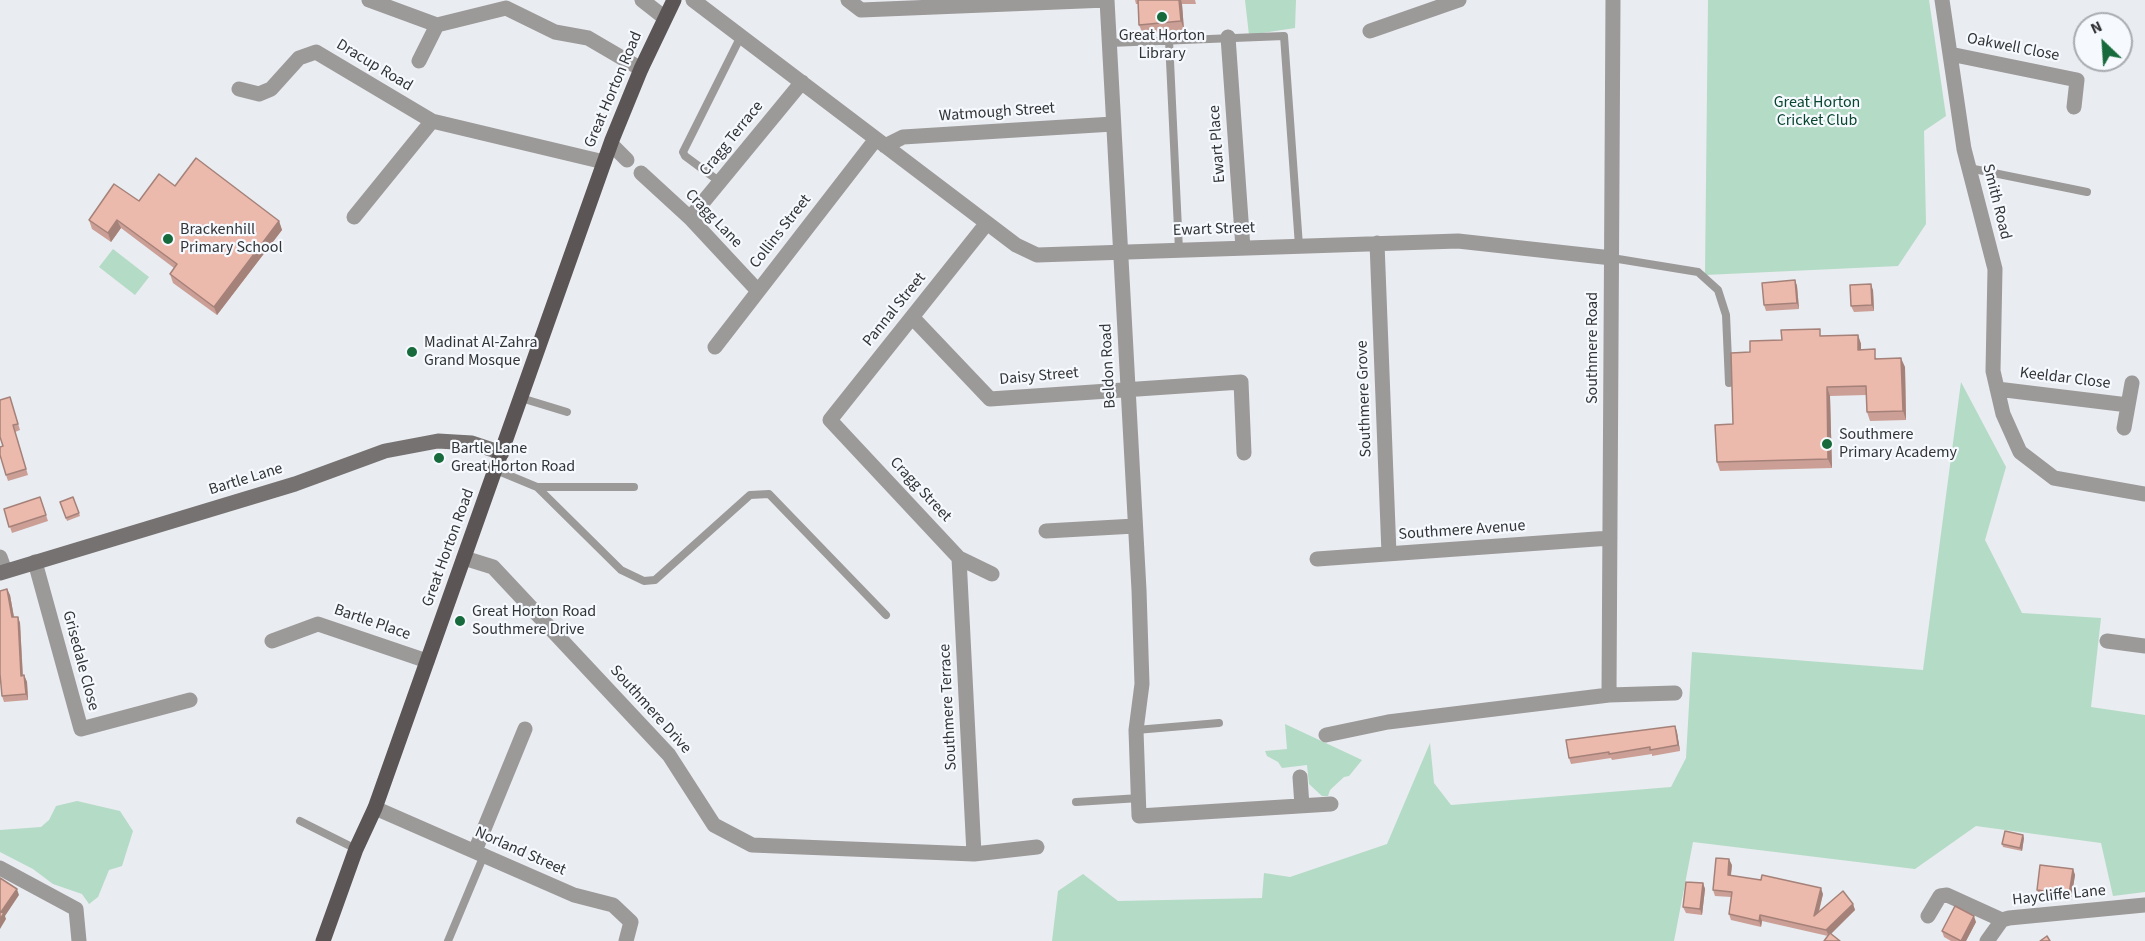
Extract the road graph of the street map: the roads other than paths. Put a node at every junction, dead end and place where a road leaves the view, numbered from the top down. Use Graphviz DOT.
graph roads {
  1 [pos="369,0"];
  2 [pos="642,0"];
  3 [pos="674,0"];
  4 [pos="693,0"];
  5 [pos="848,0"];
  6 [pos="1107,0"];
  7 [pos="1459,0"];
  8 [pos="1613,0"];
  9 [pos="1942,0"];
  10 [pos="664,18"];
  11 [pos="437,25"];
  12 [pos="1370,31"];
  13 [pos="741,36"];
  14 [pos="1228,37"];
  15 [pos="1169,40"];
  16 [pos="1109,43"];
  17 [pos="1950,54"];
  18 [pos="419,61"];
  19 [pos="641,69"];
  20 [pos="802,82"];
  21 [pos="239,89"];
  22 [pos="2074,107"];
  23 [pos="432,121"];
  24 [pos="1113,124"];
  25 [pos="881,142"];
  26 [pos="611,144"];
  27 [pos="627,160"];
  28 [pos="604,162"];
  29 [pos="1969,168"];
  30 [pos="641,173"];
  31 [pos="720,182"];
  32 [pos="2087,192"];
  33 [pos="354,217"];
  34 [pos="690,218"];
  35 [pos="987,223"];
  36 [pos="1377,243"];
  37 [pos="1299,246"];
  38 [pos="1243,248"];
  39 [pos="1179,250"];
  40 [pos="1120,251"];
  41 [pos="1612,258"];
  42 [pos="758,291"];
  43 [pos="912,317"];
  44 [pos="715,347"];
  45 [pos="1729,382"];
  46 [pos="2132,383"];
  47 [pos="1128,388"];
  48 [pos="1997,389"];
  49 [pos="521,398"];
  50 [pos="2128,405"];
  51 [pos="567,412"];
  52 [pos="830,420"];
  53 [pos="2124,428"];
  54 [pos="502,453"];
  55 [pos="1244,453"];
  56 [pos="496,470"];
  57 [pos="537,487"];
  58 [pos="634,487"];
  59 [pos="2145,494"];
  60 [pos="1135,526"];
  61 [pos="1046,531"];
  62 [pos="1610,538"];
  63 [pos="1389,554"];
  64 [pos="464,558"];
  65 [pos="959,558"];
  66 [pos="1317,559"];
  67 [pos="35,562"];
  68 [pos="2,567"];
  69 [pos="992,574"];
  70 [pos="886,615"];
  71 [pos="272,641"];
  72 [pos="2107,641"];
  73 [pos="2145,645"];
  74 [pos="427,661"];
  75 [pos="1675,693"];
  76 [pos="1609,695"];
  77 [pos="190,700"];
  78 [pos="1219,723"];
  79 [pos="525,729"];
  80 [pos="1136,730"];
  81 [pos="1326,735"];
  82 [pos="1300,777"];
  83 [pos="1140,798"];
  84 [pos="1076,802"];
  85 [pos="1331,804"];
  86 [pos="1302,806"];
  87 [pos="375,808"];
  88 [pos="300,821"];
  89 [pos="1037,847"];
  90 [pos="356,849"];
  91 [pos="479,853"];
  92 [pos="974,854"];
  93 [pos="0,868"];
  94 [pos="2145,905"];
  95 [pos="1928,916"];
  96 [pos="2002,920"];
  97 [pos="79,941"];
  98 [pos="323,941"];
  99 [pos="448,941"];
  100 [pos="626,941"];
  101 [pos="1987,941"];
  1 -- 11 [label="street"];
  2 -- 10 [label="street"];
  3 -- 10 [label="main road, Great Horton Road"];
  4 -- 13 [label="street, Ewart Street"];
  5 -- 6 [label="street"];
  6 -- 16 [label="street, Beldon Road"];
  7 -- 12 [label="street"];
  8 -- 41 [label="street, Southmere Road"];
  9 -- 17 [label="street, Smith Road"];
  10 -- 19 [label="main road, Great Horton Road"];
  11 -- 18 [label="street"];
  11 -- 19 [label="street"];
  13 -- 20 [label="street, Ewart Street"];
  13 -- 31 [label="lane"];
  14 -- 15 [label="lane"];
  14 -- 37 [label="lane"];
  14 -- 38 [label="street, Ewart Place"];
  15 -- 16 [label="lane"];
  15 -- 39 [label="lane"];
  16 -- 24 [label="street, Beldon Road"];
  17 -- 22 [label="street, Oakwell Close"];
  17 -- 29 [label="street, Smith Road"];
  19 -- 26 [label="main road, Great Horton Road"];
  20 -- 25 [label="street, Ewart Street"];
  20 -- 31 [label="street, Cragg Terrace"];
  21 -- 23 [label="street, Dracup Road"];
  23 -- 28 [label="street, Dracup Road"];
  23 -- 33 [label="street"];
  24 -- 25 [label="street, Watmough Street"];
  24 -- 40 [label="street, Beldon Road"];
  25 -- 35 [label="street, Ewart Street"];
  25 -- 42 [label="street, Collins Street"];
  26 -- 27 [label="street"];
  26 -- 28 [label="main road, Great Horton Road"];
  28 -- 49 [label="main road, Great Horton Road"];
  29 -- 32 [label="lane"];
  29 -- 48 [label="street, Smith Road"];
  30 -- 34 [label="street, Cragg Lane"];
  31 -- 34 [label="street, Cragg Terrace"];
  34 -- 42 [label="street, Cragg Lane"];
  35 -- 40 [label="street, Ewart Street"];
  35 -- 43 [label="street, Pannal Street"];
  36 -- 37 [label="street, Ewart Street"];
  36 -- 41 [label="street, Ewart Street"];
  36 -- 63 [label="street, Southmere Grove"];
  37 -- 38 [label="street, Ewart Street"];
  38 -- 39 [label="street, Ewart Street"];
  39 -- 40 [label="street, Ewart Street"];
  40 -- 47 [label="street, Beldon Road"];
  41 -- 45 [label="lane, Ewart Street"];
  41 -- 62 [label="street, Southmere Road"];
  42 -- 44 [label="street, Collins Street"];
  43 -- 47 [label="street, Daisy Street"];
  43 -- 52 [label="street, Pannal Street"];
  46 -- 50 [label="street, Keeldar Close"];
  47 -- 55 [label="street, Daisy Street"];
  47 -- 60 [label="street, Beldon Road"];
  48 -- 50 [label="street, Keeldar Close"];
  48 -- 59 [label="street, Smith Road"];
  49 -- 51 [label="lane"];
  49 -- 54 [label="main road, Great Horton Road"];
  50 -- 53 [label="street, Keeldar Close"];
  52 -- 65 [label="street, Cragg Street"];
  54 -- 56 [label="main road, Great Horton Road"];
  54 -- 67 [label="street, Bartle Lane"];
  56 -- 57 [label="lane"];
  56 -- 64 [label="main road, Great Horton Road"];
  57 -- 58 [label="lane"];
  57 -- 70 [label="lane"];
  60 -- 61 [label="street"];
  60 -- 80 [label="street, Beldon Road"];
  62 -- 63 [label="street, Southmere Avenue"];
  62 -- 76 [label="street, Southmere Road"];
  63 -- 66 [label="street, Southmere Avenue"];
  64 -- 74 [label="main road, Great Horton Road"];
  64 -- 92 [label="street, Southmere Drive"];
  65 -- 69 [label="street, Cragg Street"];
  65 -- 92 [label="street, Southmere Terrace"];
  67 -- 68 [label="street, Bartle Lane"];
  67 -- 77 [label="street, Grisedale Close"];
  71 -- 74 [label="street, Bartle Place"];
  72 -- 73 [label="street"];
  74 -- 87 [label="main road, Great Horton Road"];
  75 -- 76 [label="street"];
  76 -- 81 [label="street"];
  78 -- 80 [label="lane"];
  79 -- 91 [label="street"];
  80 -- 83 [label="street, Beldon Road"];
  82 -- 86 [label="street"];
  83 -- 84 [label="lane"];
  83 -- 86 [label="street, Beldon Road"];
  85 -- 86 [label="street, Beldon Road"];
  87 -- 90 [label="main road, Great Horton Road"];
  87 -- 91 [label="street, Norland Street"];
  88 -- 90 [label="lane"];
  89 -- 92 [label="street, Southmere Drive"];
  90 -- 98 [label="main road, Great Horton Road"];
  91 -- 99 [label="lane"];
  91 -- 100 [label="street, Norland Street"];
  93 -- 97 [label="street"];
  94 -- 96 [label="street, Haycliffe Lane"];
  95 -- 96 [label="street"];
  96 -- 101 [label="street, Haycliffe Lane"];
}
